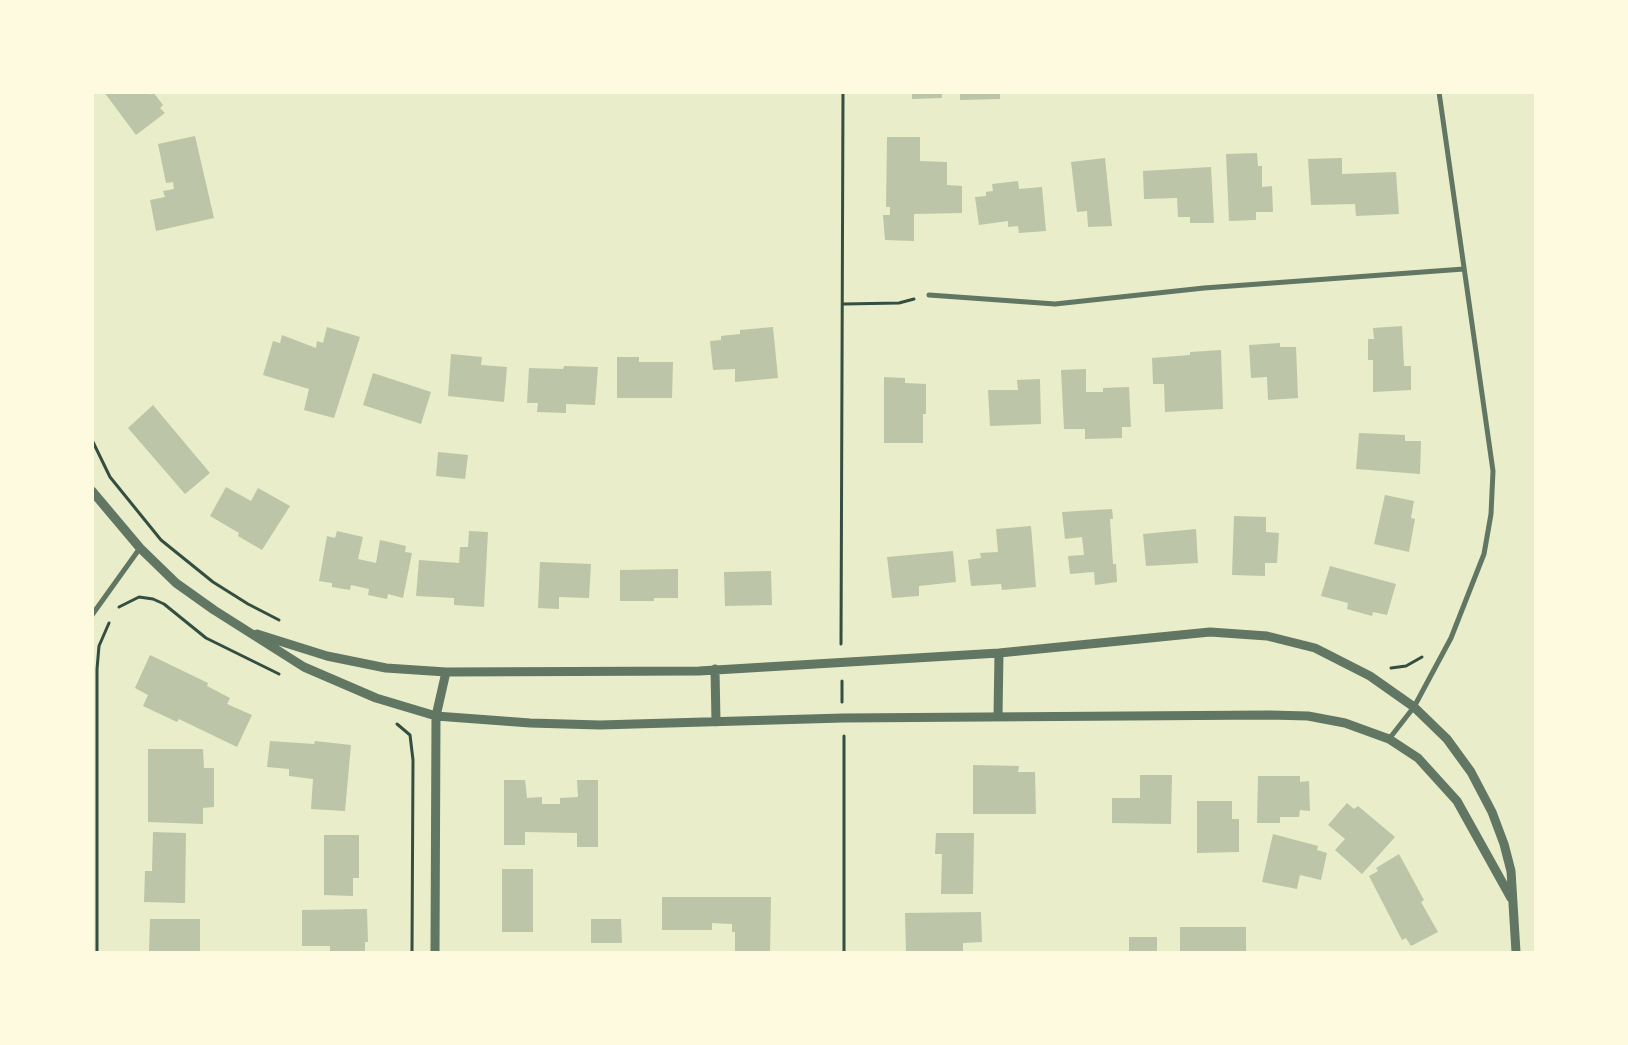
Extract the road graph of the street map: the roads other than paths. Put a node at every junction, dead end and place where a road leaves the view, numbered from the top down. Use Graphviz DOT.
graph roads {
  1 [pos="1439,92"];
  2 [pos="1464,269"];
  3 [pos="929,294"];
  4 [pos="92,491"];
  5 [pos="140,548"];
  6 [pos="92,615"];
  7 [pos="245,631"];
  8 [pos="999,653"];
  9 [pos="715,669"];
  10 [pos="446,672"];
  11 [pos="1414,707"];
  12 [pos="436,716"];
  13 [pos="998,716"];
  14 [pos="716,722"];
  15 [pos="1389,739"];
  16 [pos="1511,898"];
  17 [pos="435,952"];
  18 [pos="1516,952"];
  1 -- 2 [label="street"];
  2 -- 3 [label="street"];
  2 -- 11 [label="street"];
  4 -- 5 [label="street"];
  5 -- 6 [label="street"];
  5 -- 7 [label="street"];
  7 -- 10 [label="street"];
  7 -- 12 [label="street"];
  8 -- 9 [label="street"];
  8 -- 11 [label="street"];
  8 -- 13 [label="street"];
  9 -- 10 [label="street"];
  9 -- 14 [label="street"];
  10 -- 12 [label="street"];
  11 -- 15 [label="street"];
  11 -- 16 [label="street"];
  12 -- 14 [label="street"];
  12 -- 17 [label="street"];
  13 -- 14 [label="street"];
  13 -- 15 [label="street"];
  15 -- 16 [label="street"];
  16 -- 18 [label="street"];
}
